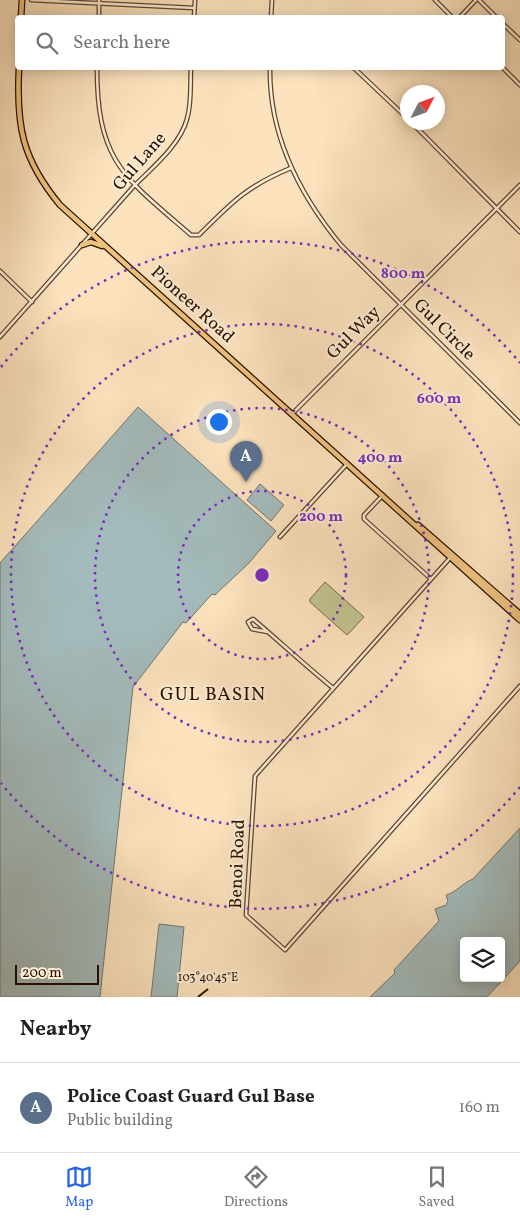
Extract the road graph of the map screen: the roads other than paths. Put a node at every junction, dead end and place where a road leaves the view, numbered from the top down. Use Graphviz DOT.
graph roads {
  1 [pos="22,0"];
  2 [pos="31,0"];
  3 [pos="99,0"];
  4 [pos="195,0"];
  5 [pos="272,0"];
  6 [pos="436,0"];
  7 [pos="478,0"];
  8 [pos="99,4"];
  9 [pos="194,8"];
  10 [pos="21,15"];
  11 [pos="99,15"];
  12 [pos="194,15"];
  13 [pos="271,15"];
  14 [pos="450,15"];
  15 [pos="462,15"];
  16 [pos="494,15"];
  17 [pos="505,26"];
  18 [pos="520,40"];
  19 [pos="19,70"];
  20 [pos="97,70"];
  21 [pos="192,70"];
  22 [pos="270,70"];
  23 [pos="356,70"];
  24 [pos="505,70"];
  25 [pos="519,82"];
  26 [pos="400,111"];
  27 [pos="419,130"];
  28 [pos="291,168"];
  29 [pos="520,185"];
  30 [pos="134,186"];
  31 [pos="497,209"];
  32 [pos="520,232"];
  33 [pos="92,234"];
  34 [pos="82,245"];
  35 [pos="108,249"];
  36 [pos="0,271"];
  37 [pos="32,302"];
  38 [pos="400,304"];
  39 [pos="0,337"];
  40 [pos="292,414"];
  41 [pos="520,423"];
  42 [pos="348,462"];
  43 [pos="383,495"];
  44 [pos="280,537"];
  45 [pos="452,556"];
  46 [pos="431,579"];
  47 [pos="520,614"];
  48 [pos="520,620"];
  49 [pos="268,632"];
  50 [pos="520,687"];
  51 [pos="333,688"];
  1 -- 10 [label="main road"];
  2 -- 8 [label="street"];
  3 -- 8 [label="street"];
  4 -- 9 [label="street"];
  5 -- 13 [label="street"];
  6 -- 14 [label="street"];
  7 -- 15 [label="street"];
  7 -- 16 [label="street"];
  8 -- 9 [label="street"];
  8 -- 11 [label="street"];
  9 -- 12 [label="street"];
  17 -- 18 [label="street"];
  19 -- 33 [label="main road, Pioneer Road"];
  20 -- 30 [label="street"];
  21 -- 30 [label="street, Gul Lane"];
  22 -- 28 [label="street, Gul Circle"];
  23 -- 26 [label="street"];
  24 -- 25 [label="street"];
  27 -- 31 [label="street"];
  28 -- 30 [label="street"];
  28 -- 38 [label="street, Gul Circle"];
  29 -- 31 [label="street, Gul Way"];
  30 -- 33 [label="street, Gul Lane"];
  31 -- 32 [label="street"];
  31 -- 38 [label="street, Gul Way"];
  33 -- 34 [label="street, Gul Lane"];
  33 -- 35 [label="main road, Pioneer Road"];
  34 -- 35 [label="main road"];
  34 -- 37 [label="street, Gul Lane"];
  35 -- 40 [label="main road, Pioneer Road"];
  36 -- 37 [label="street"];
  37 -- 39 [label="street, Gul Lane"];
  38 -- 40 [label="street, Gul Way"];
  38 -- 41 [label="street, Gul Circle"];
  40 -- 42 [label="main road, Pioneer Road"];
  42 -- 43 [label="main road, Pioneer Road"];
  42 -- 44 [label="street"];
  43 -- 45 [label="main road, Pioneer Road"];
  43 -- 46 [label="street"];
  45 -- 46 [label="street, Benoi Road"];
  45 -- 47 [label="main road, Pioneer Road"];
  45 -- 48 [label="main road, Pioneer Road"];
  46 -- 51 [label="street, Benoi Road"];
  49 -- 49 [label="street"];
  49 -- 51 [label="street"];
  50 -- 51 [label="street, Benoi Road"];
}
